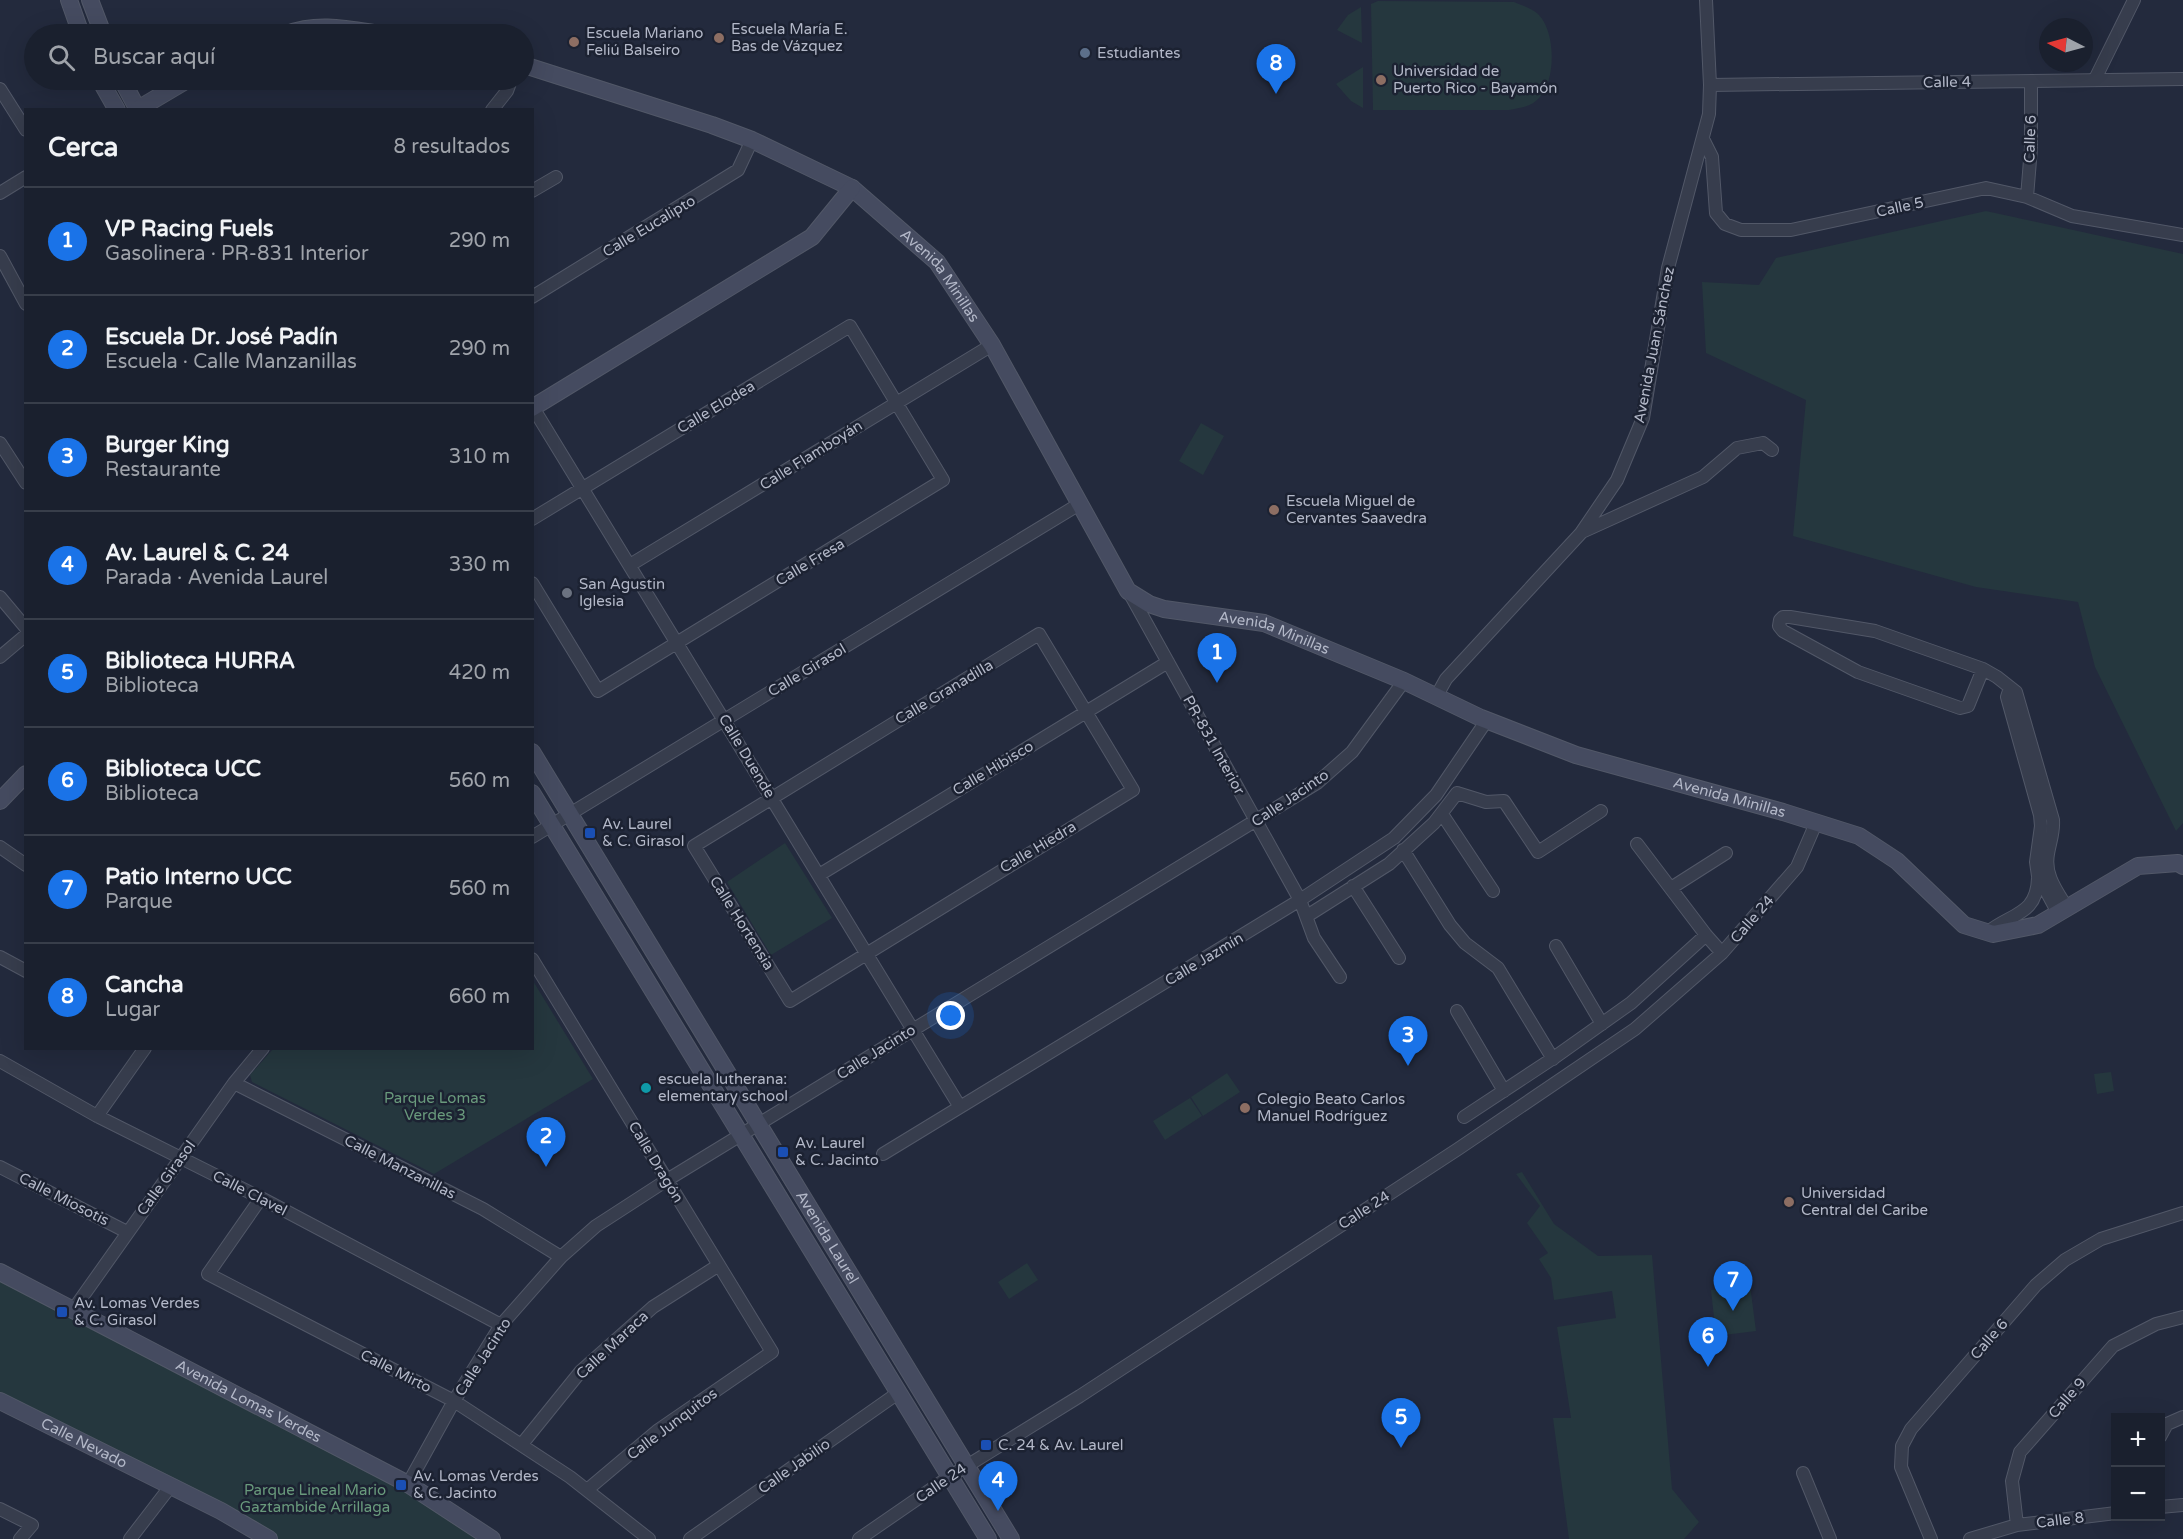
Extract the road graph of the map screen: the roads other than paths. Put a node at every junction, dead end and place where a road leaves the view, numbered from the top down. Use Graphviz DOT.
graph roads {
  1 [pos="90,0"];
  2 [pos="1706,0"];
  3 [pos="2134,0"];
  4 [pos="69,3"];
  5 [pos="77,24"];
  6 [pos="99,24"];
  7 [pos="534,68"];
  8 [pos="2095,79"];
  9 [pos="2183,79"];
  10 [pos="2031,81"];
  11 [pos="1710,85"];
  12 [pos="0,89"];
  13 [pos="106,90"];
  14 [pos="128,90"];
  15 [pos="170,90"];
  16 [pos="507,90"];
  17 [pos="116,108"];
  18 [pos="137,108"];
  19 [pos="140,108"];
  20 [pos="494,108"];
  21 [pos="24,127"];
  22 [pos="1703,139"];
  23 [pos="752,140"];
  24 [pos="556,177"];
  25 [pos="24,178"];
  26 [pos="852,188"];
  27 [pos="534,191"];
  28 [pos="0,193"];
  29 [pos="2027,197"];
  30 [pos="2183,235"];
  31 [pos="0,256"];
  32 [pos="534,296"];
  33 [pos="24,300"];
  34 [pos="992,345"];
  35 [pos="897,402"];
  36 [pos="534,406"];
  37 [pos="534,409"];
  38 [pos="0,443"];
  39 [pos="1772,450"];
  40 [pos="24,480"];
  41 [pos="583,488"];
  42 [pos="1081,503"];
  43 [pos="534,518"];
  44 [pos="1581,533"];
  45 [pos="630,566"];
  46 [pos="534,586"];
  47 [pos="1128,591"];
  48 [pos="0,597"];
  49 [pos="1804,619"];
  50 [pos="24,626"];
  51 [pos="24,637"];
  52 [pos="1797,638"];
  53 [pos="677,643"];
  54 [pos="0,657"];
  55 [pos="1168,662"];
  56 [pos="1983,669"];
  57 [pos="1404,681"];
  58 [pos="2010,688"];
  59 [pos="1436,697"];
  60 [pos="1085,712"];
  61 [pos="724,720"];
  62 [pos="1487,720"];
  63 [pos="534,755"];
  64 [pos="24,776"];
  65 [pos="534,796"];
  66 [pos="772,798"];
  67 [pos="0,801"];
  68 [pos="1601,811"];
  69 [pos="570,813"];
  70 [pos="1442,814"];
  71 [pos="1256,821"];
  72 [pos="1816,823"];
  73 [pos="552,825"];
  74 [pos="534,836"];
  75 [pos="1638,844"];
  76 [pos="0,847"];
  77 [pos="1403,850"];
  78 [pos="1726,853"];
  79 [pos="24,864"];
  80 [pos="2183,866"];
  81 [pos="819,875"];
  82 [pos="2038,876"];
  83 [pos="1353,886"];
  84 [pos="1671,888"];
  85 [pos="1493,891"];
  86 [pos="1300,900"];
  87 [pos="2063,910"];
  88 [pos="1307,916"];
  89 [pos="1988,932"];
  90 [pos="1706,935"];
  91 [pos="1556,946"];
  92 [pos="866,952"];
  93 [pos="1722,953"];
  94 [pos="0,957"];
  95 [pos="1399,958"];
  96 [pos="534,962"];
  97 [pos="24,971"];
  98 [pos="1340,977"];
  99 [pos="1457,1011"];
  100 [pos="1602,1024"];
  101 [pos="913,1030"];
  102 [pos="144,1050"];
  103 [pos="262,1050"];
  104 [pos="1553,1059"];
  105 [pos="0,1061"];
  106 [pos="234,1083"];
  107 [pos="1504,1091"];
  108 [pos="960,1107"];
  109 [pos="97,1116"];
  110 [pos="1464,1118"];
  111 [pos="760,1125"];
  112 [pos="741,1136"];
  113 [pos="883,1154"];
  114 [pos="180,1158"];
  115 [pos="0,1167"];
  116 [pos="667,1180"];
  117 [pos="261,1198"];
  118 [pos="2183,1213"];
  119 [pos="128,1232"];
  120 [pos="561,1257"];
  121 [pos="719,1265"];
  122 [pos="0,1272"];
  123 [pos="73,1310"];
  124 [pos="2183,1317"];
  125 [pos="501,1325"];
  126 [pos="759,1361"];
  127 [pos="898,1393"];
  128 [pos="454,1401"];
  129 [pos="2,1405"];
  130 [pos="2183,1417"];
  131 [pos="2165,1428"];
  132 [pos="522,1444"];
  133 [pos="967,1465"];
  134 [pos="1803,1473"];
  135 [pos="949,1477"];
  136 [pos="408,1484"];
  137 [pos="170,1487"];
  138 [pos="588,1490"];
  139 [pos="2183,1505"];
  140 [pos="2165,1507"];
  141 [pos="0,1509"];
  142 [pos="2111,1514"];
  143 [pos="2017,1526"];
  144 [pos="20,1539"];
  145 [pos="130,1539"];
  146 [pos="269,1539"];
  147 [pos="492,1539"];
  148 [pos="649,1539"];
  149 [pos="690,1539"];
  150 [pos="859,1539"];
  151 [pos="988,1539"];
  152 [pos="1011,1539"];
  153 [pos="1830,1539"];
  154 [pos="1931,1539"];
  155 [pos="1970,1539"];
  1 -- 6 [label="street"];
  2 -- 11 [label="street, Avenida Juan Sánchez"];
  3 -- 8 [label="street"];
  4 -- 5 [label="street"];
  7 -- 23 [label="street, Avenida Minillas"];
  8 -- 9 [label="street, Calle 4"];
  8 -- 10 [label="street, Calle 4"];
  10 -- 11 [label="street, Calle 4"];
  10 -- 29 [label="street, Calle 6"];
  11 -- 22 [label="street, Avenida Juan Sánchez"];
  12 -- 21 [label="street"];
  13 -- 17 [label="street"];
  14 -- 18 [label="street"];
  15 -- 19 [label="street"];
  16 -- 20 [label="street"];
  22 -- 29 [label="street, Calle 5"];
  22 -- 44 [label="street, Avenida Juan Sánchez"];
  23 -- 26 [label="street, Avenida Minillas"];
  23 -- 32 [label="street, Calle Eucalipto"];
  24 -- 27 [label="street"];
  25 -- 28 [label="street"];
  26 -- 34 [label="street, Avenida Minillas"];
  26 -- 36 [label="street"];
  29 -- 30 [label="street, Calle 5"];
  31 -- 33 [label="street"];
  34 -- 35 [label="street, Calle Flamboyán"];
  34 -- 42 [label="street, Avenida Minillas"];
  35 -- 41 [label="street, Calle Elodea"];
  35 -- 45 [label="street, Calle Flamboyán"];
  35 -- 53 [label="street, Calle Fresa"];
  37 -- 41 [label="street, Calle Duende"];
  38 -- 40 [label="street"];
  39 -- 44 [label="street"];
  41 -- 43 [label="street, Calle Elodea"];
  41 -- 45 [label="street, Calle Duende"];
  42 -- 47 [label="street, Avenida Minillas"];
  42 -- 61 [label="street, Calle Girasol"];
  44 -- 59 [label="street, Avenida Juan Sánchez"];
  45 -- 53 [label="street, Calle Duende"];
  46 -- 53 [label="street, Calle Fresa"];
  47 -- 55 [label="street, PR-831 Interior"];
  47 -- 57 [label="street, Avenida Minillas"];
  48 -- 50 [label="street"];
  49 -- 52 [label="street"];
  49 -- 52 [label="street"];
  49 -- 56 [label="street"];
  51 -- 54 [label="street"];
  52 -- 56 [label="street"];
  53 -- 61 [label="street, Calle Duende"];
  55 -- 60 [label="street, Calle Hibisco"];
  55 -- 71 [label="street, PR-831 Interior"];
  56 -- 58 [label="street"];
  57 -- 59 [label="street, Avenida Minillas"];
  57 -- 71 [label="street, Calle Jacinto"];
  58 -- 82 [label="street"];
  58 -- 87 [label="street"];
  59 -- 62 [label="street, Avenida Minillas"];
  60 -- 66 [label="street, Calle Granadilla"];
  60 -- 81 [label="street, Calle Hibisco"];
  60 -- 92 [label="street, Calle Hiedra"];
  61 -- 66 [label="street, Calle Duende"];
  61 -- 69 [label="street, Calle Girasol"];
  62 -- 72 [label="street, Avenida Minillas"];
  62 -- 86 [label="street, Calle Jazmín"];
  63 -- 69 [label="street, Avenida Laurel"];
  64 -- 67 [label="street"];
  65 -- 73 [label="street, Avenida Laurel"];
  66 -- 81 [label="street, Calle Duende"];
  66 -- 92 [label="street, Calle Hortensia"];
  68 -- 70 [label="street"];
  69 -- 73 [label="street, Calle Girasol"];
  69 -- 111 [label="street, Avenida Laurel"];
  70 -- 77 [label="street"];
  70 -- 85 [label="street"];
  71 -- 86 [label="street, PR-831 Interior"];
  71 -- 101 [label="street, Calle Jacinto"];
  72 -- 89 [label="street, Avenida Minillas"];
  72 -- 93 [label="street, Calle 24"];
  73 -- 74 [label="street, Calle Girasol"];
  73 -- 112 [label="street, Avenida Laurel"];
  75 -- 84 [label="street"];
  76 -- 79 [label="street"];
  77 -- 83 [label="street"];
  77 -- 104 [label="street"];
  78 -- 84 [label="street"];
  80 -- 87 [label="street, Avenida Minillas"];
  81 -- 92 [label="street, Calle Duende"];
  82 -- 87 [label="street"];
  82 -- 89 [label="street"];
  83 -- 88 [label="street"];
  83 -- 95 [label="street"];
  84 -- 90 [label="street"];
  86 -- 88 [label="street, PR-831 Interior"];
  86 -- 108 [label="street, Calle Jazmín"];
  87 -- 89 [label="street, Avenida Minillas"];
  88 -- 98 [label="street, PR-831 Interior"];
  90 -- 93 [label="street"];
  90 -- 100 [label="street"];
  91 -- 100 [label="street"];
  92 -- 101 [label="street, Calle Duende"];
  93 -- 133 [label="street, Calle 24"];
  94 -- 97 [label="street"];
  96 -- 116 [label="street, Calle Dragón"];
  99 -- 107 [label="street"];
  100 -- 104 [label="street"];
  101 -- 108 [label="street, Calle Duende"];
  101 -- 111 [label="street, Calle Jacinto"];
  102 -- 109 [label="street"];
  103 -- 106 [label="street, Calle Girasol"];
  104 -- 107 [label="street"];
  105 -- 109 [label="street, Calle Clavel"];
  106 -- 114 [label="street, Calle Girasol"];
  106 -- 120 [label="street, Calle Manzanillas"];
  107 -- 110 [label="street"];
  108 -- 113 [label="street, Calle Jazmín"];
  109 -- 114 [label="street, Calle Clavel"];
  111 -- 112 [label="street, Calle Jacinto"];
  111 -- 133 [label="street, Avenida Laurel"];
  112 -- 116 [label="street, Calle Jacinto"];
  112 -- 127 [label="street, Avenida Laurel"];
  114 -- 117 [label="street, Calle Clavel"];
  114 -- 119 [label="street, Calle Girasol"];
  115 -- 119 [label="street, Calle Miosotis"];
  116 -- 120 [label="street, Calle Jacinto"];
  116 -- 121 [label="street, Calle Dragón"];
  117 -- 125 [label="street, Calle Clavel"];
  117 -- 128 [label="street, Calle Mirto"];
  118 -- 154 [label="street, Calle 6"];
  119 -- 123 [label="street, Calle Girasol"];
  120 -- 125 [label="street, Calle Jacinto"];
  121 -- 126 [label="street, Calle Dragón"];
  121 -- 132 [label="street, Calle Maraca"];
  122 -- 123 [label="street, Avenida Lomas Verdes"];
  123 -- 136 [label="street, Avenida Lomas Verdes"];
  124 -- 143 [label="street, Calle 9"];
  125 -- 128 [label="street, Calle Jacinto"];
  126 -- 138 [label="street, Calle Junquitos"];
  127 -- 135 [label="street, Avenida Laurel"];
  127 -- 149 [label="street, Calle Jabilio"];
  128 -- 132 [label="street, Calle Mirto"];
  128 -- 136 [label="street, Calle Jacinto"];
  129 -- 137 [label="street, Calle Nevado"];
  130 -- 131 [label="street"];
  132 -- 138 [label="street, Calle Mirto"];
  133 -- 135 [label="street, Calle 24"];
  133 -- 152 [label="street, Avenida Laurel"];
  134 -- 153 [label="street"];
  135 -- 150 [label="street, Calle 24"];
  135 -- 151 [label="street, Avenida Laurel"];
  136 -- 147 [label="street, Avenida Lomas Verdes"];
  137 -- 145 [label="street"];
  137 -- 146 [label="street, Calle Nevado"];
  138 -- 148 [label="street, Calle Mirto"];
  139 -- 140 [label="street"];
  141 -- 144 [label="street"];
  142 -- 143 [label="street, Calle 8"];
  143 -- 155 [label="street, Calle 8"];
}
